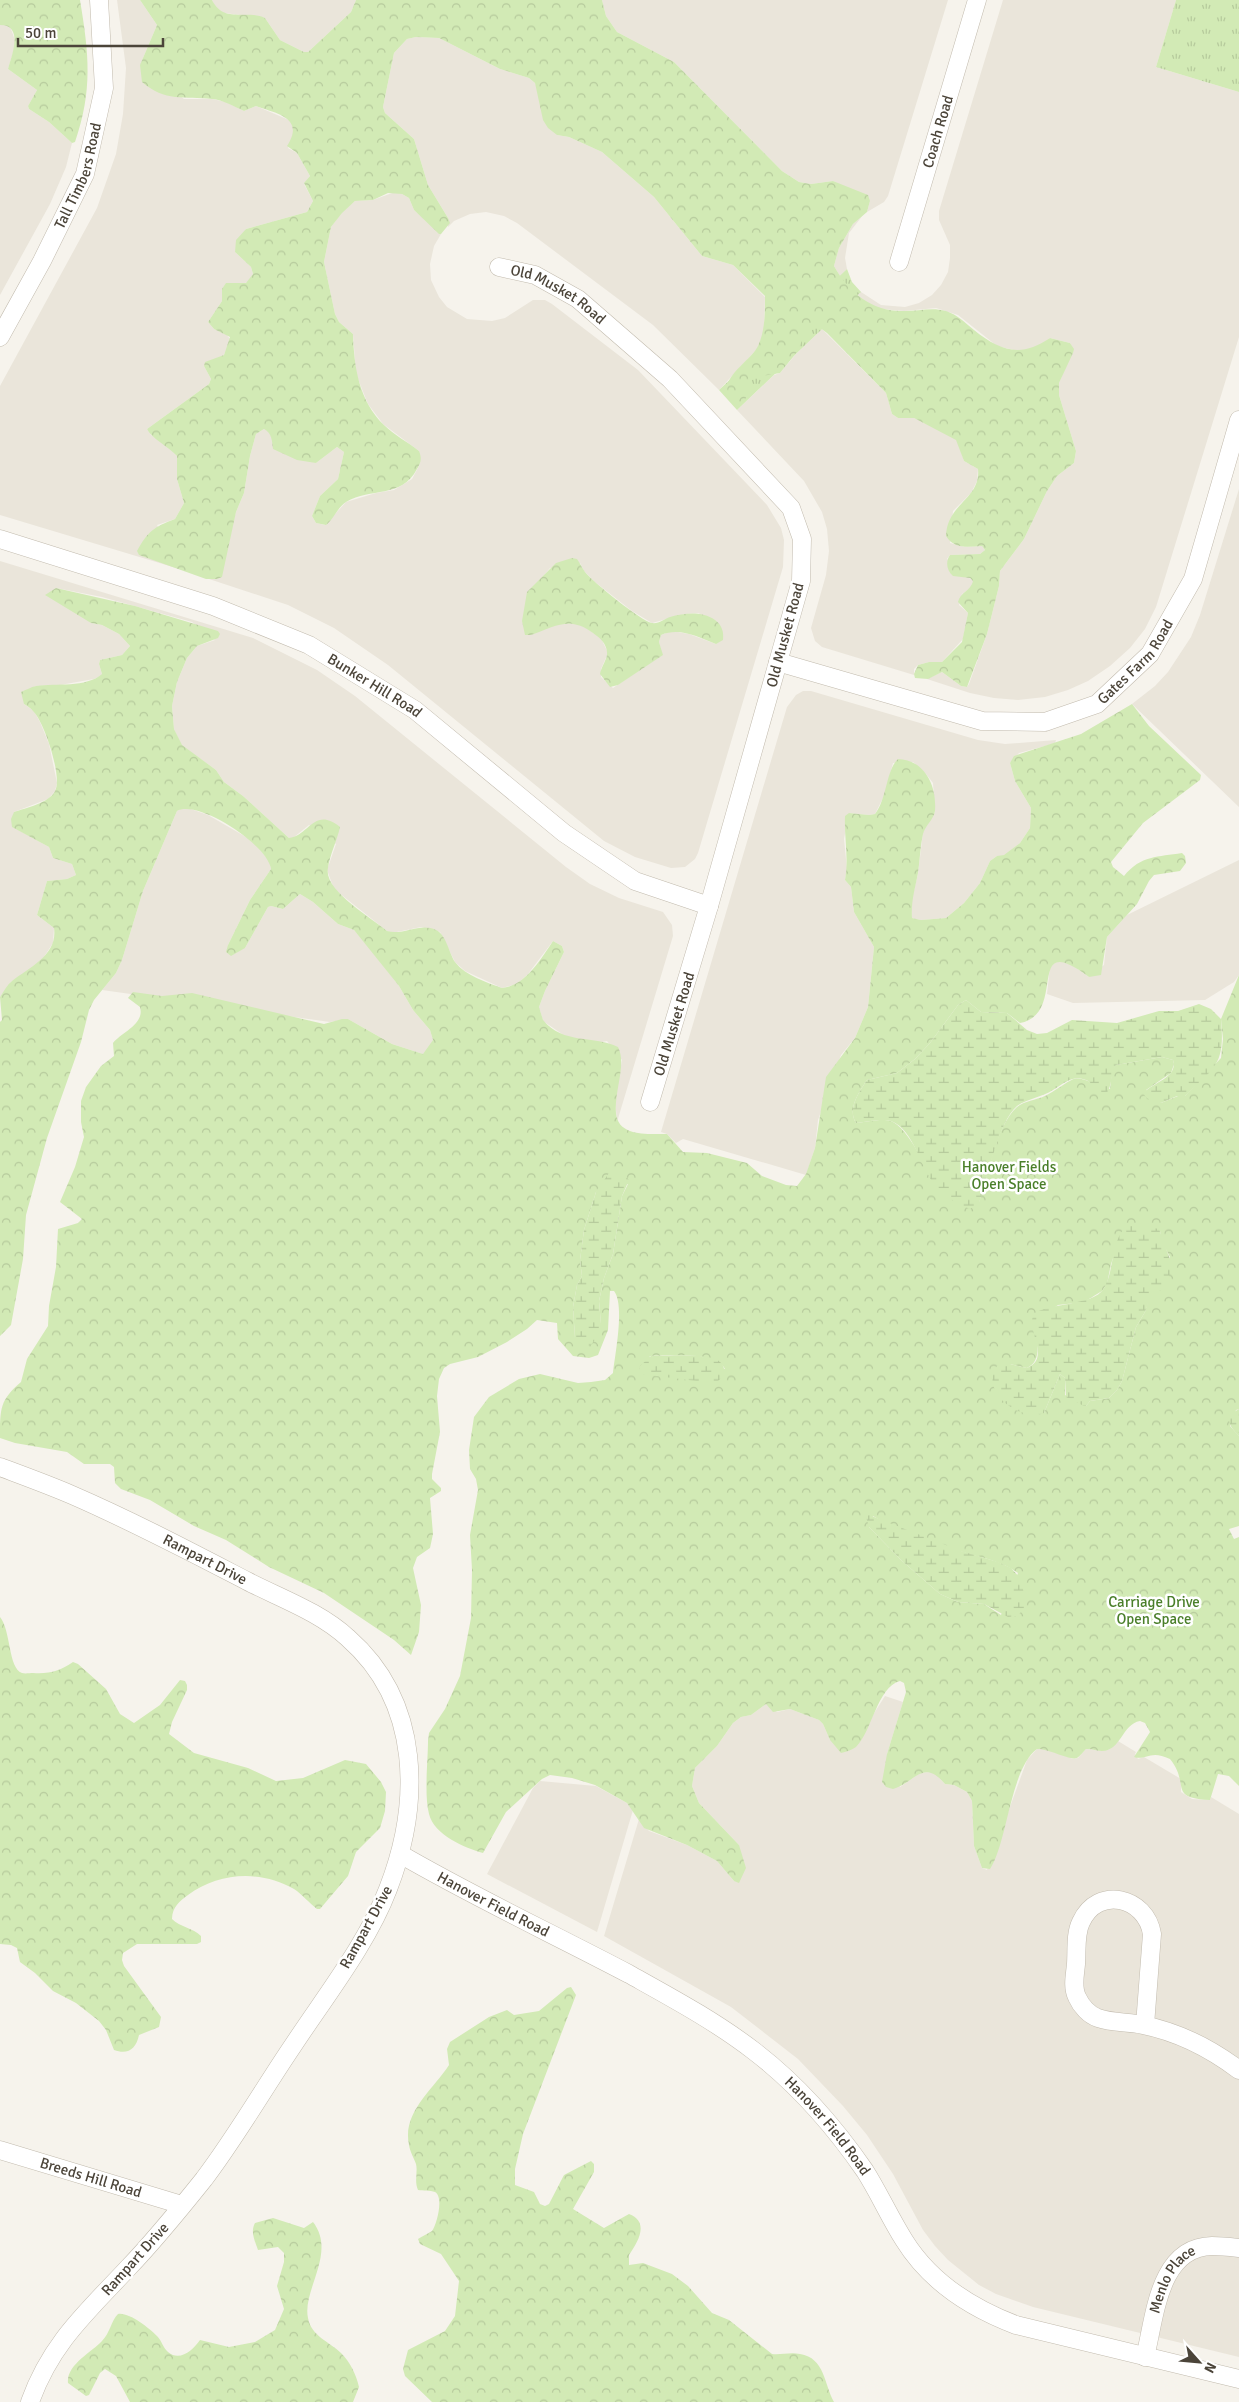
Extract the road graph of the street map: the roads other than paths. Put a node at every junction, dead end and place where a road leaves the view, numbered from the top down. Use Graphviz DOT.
graph roads {
  1 [pos="99,0"];
  2 [pos="977,0"];
  3 [pos="899,262"];
  4 [pos="499,267"];
  5 [pos="0,337"];
  6 [pos="1239,420"];
  7 [pos="0,539"];
  8 [pos="778,662"];
  9 [pos="709,906"];
  10 [pos="650,1102"];
  11 [pos="0,1467"];
  12 [pos="400,1854"];
  13 [pos="1145,2025"];
  14 [pos="1239,2070"];
  15 [pos="0,2150"];
  16 [pos="182,2205"];
  17 [pos="1239,2248"];
  18 [pos="1145,2357"];
  19 [pos="1239,2379"];
  20 [pos="30,2402"];
  1 -- 5 [label="street, Tall Timbers Road"];
  2 -- 3 [label="street, Coach Road"];
  4 -- 8 [label="street, Old Musket Road"];
  6 -- 8 [label="street, Gates Farm Road"];
  7 -- 9 [label="street, Bunker Hill Road"];
  8 -- 9 [label="street, Old Musket Road"];
  9 -- 10 [label="street, Old Musket Road"];
  11 -- 12 [label="street, Rampart Drive"];
  12 -- 16 [label="street, Rampart Drive"];
  12 -- 18 [label="street, Hanover Field Road"];
  13 -- 13 [label="street"];
  13 -- 14 [label="street"];
  15 -- 16 [label="street, Breeds Hill Road"];
  16 -- 20 [label="street, Rampart Drive"];
  17 -- 18 [label="street, Menlo Place"];
  18 -- 19 [label="street, Hanover Field Road"];
}
